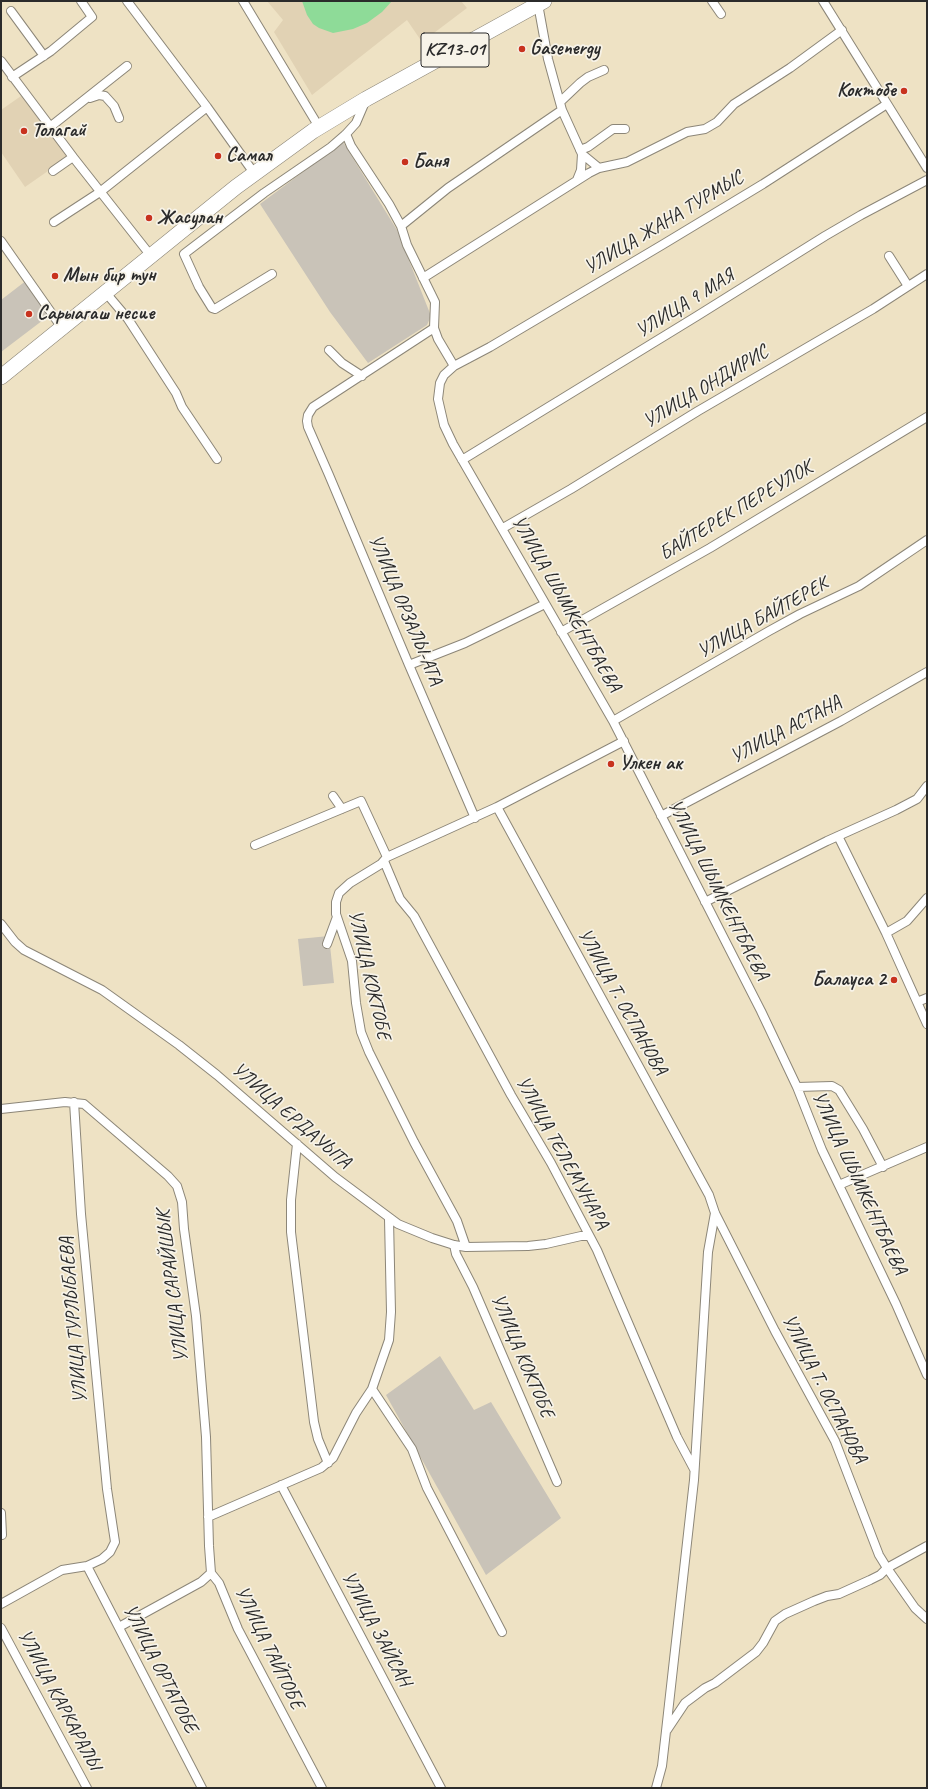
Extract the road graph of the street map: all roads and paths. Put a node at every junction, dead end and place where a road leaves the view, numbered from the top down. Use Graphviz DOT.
graph roads {
  1 [pos="81,1"];
  2 [pos="127,1"];
  3 [pos="243,1"];
  4 [pos="712,1"];
  5 [pos="823,1"];
  6 [pos="541,3"];
  7 [pos="10,12"];
  8 [pos="720,14"];
  9 [pos="842,30"];
  10 [pos="44,56"];
  11 [pos="2,64"];
  12 [pos="127,66"];
  13 [pos="604,70"];
  14 [pos="12,77"];
  15 [pos="366,99"];
  16 [pos="83,101"];
  17 [pos="887,104"];
  18 [pos="561,106"];
  19 [pos="207,107"];
  20 [pos="120,118"];
  21 [pos="50,127"];
  22 [pos="319,128"];
  23 [pos="625,129"];
  24 [pos="346,134"];
  25 [pos="581,152"];
  26 [pos="73,157"];
  27 [pos="600,168"];
  28 [pos="927,168"];
  29 [pos="53,171"];
  30 [pos="254,174"];
  31 [pos="927,180"];
  32 [pos="576,181"];
  33 [pos="100,192"];
  34 [pos="54,222"];
  35 [pos="401,226"];
  36 [pos="1,241"];
  37 [pos="151,256"];
  38 [pos="889,256"];
  39 [pos="272,274"];
  40 [pos="927,274"];
  41 [pos="423,278"];
  42 [pos="908,286"];
  43 [pos="106,293"];
  44 [pos="62,328"];
  45 [pos="434,328"];
  46 [pos="329,350"];
  47 [pos="454,366"];
  48 [pos="362,376"];
  49 [pos="1,377"];
  50 [pos="927,417"];
  51 [pos="217,459"];
  52 [pos="462,460"];
  53 [pos="503,528"];
  54 [pos="927,540"];
  55 [pos="545,604"];
  56 [pos="561,632"];
  57 [pos="409,665"];
  58 [pos="927,672"];
  59 [pos="613,721"];
  60 [pos="624,741"];
  61 [pos="927,786"];
  62 [pos="333,796"];
  63 [pos="497,807"];
  64 [pos="342,809"];
  65 [pos="661,816"];
  66 [pos="476,818"];
  67 [pos="838,836"];
  68 [pos="255,845"];
  69 [pos="386,859"];
  70 [pos="927,898"];
  71 [pos="705,902"];
  72 [pos="337,917"];
  73 [pos="1,924"];
  74 [pos="886,933"];
  75 [pos="327,944"];
  76 [pos="927,998"];
  77 [pos="917,1002"];
  78 [pos="927,1024"];
  79 [pos="797,1087"];
  80 [pos="74,1102"];
  81 [pos="1,1109"];
  82 [pos="298,1144"];
  83 [pos="927,1148"];
  84 [pos="883,1167"];
  85 [pos="838,1185"];
  86 [pos="715,1214"];
  87 [pos="389,1219"];
  88 [pos="589,1236"];
  89 [pos="454,1245"];
  90 [pos="466,1247"];
  91 [pos="927,1375"];
  92 [pos="372,1390"];
  93 [pos="328,1463"];
  94 [pos="694,1469"];
  95 [pos="557,1482"];
  96 [pos="281,1485"];
  97 [pos="1,1513"];
  98 [pos="208,1517"];
  99 [pos="2,1535"];
  100 [pos="927,1546"];
  101 [pos="87,1566"];
  102 [pos="886,1568"];
  103 [pos="211,1573"];
  104 [pos="1,1604"];
  105 [pos="927,1619"];
  106 [pos="119,1627"];
  107 [pos="1,1628"];
  108 [pos="502,1632"];
  109 [pos="666,1731"];
  110 [pos="87,1788"];
  111 [pos="202,1788"];
  112 [pos="322,1788"];
  113 [pos="441,1788"];
  114 [pos="656,1788"];
  1 -- 10 [label="street"];
  2 -- 19 [label="street"];
  3 -- 22 [label="street"];
  4 -- 8 [label="street"];
  5 -- 9 [label="street"];
  6 -- 15 [label="highway, KZ13-01"];
  6 -- 18 [label="street"];
  7 -- 10 [label="street"];
  9 -- 17 [label="street"];
  9 -- 27 [label="street"];
  10 -- 14 [label="street"];
  11 -- 14 [label="street"];
  12 -- 16 [label="street"];
  13 -- 18 [label="street"];
  14 -- 21 [label="street"];
  15 -- 22 [label="highway, KZ13-01"];
  15 -- 24 [label="street"];
  16 -- 20 [label="street"];
  16 -- 21 [label="street"];
  17 -- 28 [label="street"];
  17 -- 47 [label="street, УЛИЦА ЖАНА ТУРМЫС"];
  18 -- 25 [label="street"];
  18 -- 35 [label="street"];
  19 -- 30 [label="street"];
  19 -- 33 [label="street"];
  21 -- 26 [label="street"];
  22 -- 30 [label="highway, KZ13-01"];
  23 -- 25 [label="street"];
  24 -- 35 [label="street"];
  24 -- 39 [label="street"];
  25 -- 27 [label="street"];
  25 -- 32 [label="street"];
  26 -- 29 [label="street"];
  26 -- 33 [label="street"];
  27 -- 32 [label="street"];
  30 -- 37 [label="highway, KZ13-01"];
  31 -- 52 [label="street, УЛИЦА 9 МАЯ"];
  32 -- 41 [label="street"];
  33 -- 34 [label="street"];
  33 -- 37 [label="street"];
  35 -- 41 [label="street"];
  36 -- 44 [label="street"];
  37 -- 43 [label="highway, KZ13-01"];
  38 -- 42 [label="street"];
  40 -- 42 [label="street, УЛИЦА ОНДИРИС"];
  41 -- 45 [label="street"];
  42 -- 53 [label="street, УЛИЦА ОНДИРИС"];
  43 -- 44 [label="highway, KZ13-01"];
  43 -- 51 [label="street"];
  44 -- 49 [label="highway, KZ13-01"];
  45 -- 47 [label="street"];
  45 -- 48 [label="street"];
  46 -- 48 [label="street"];
  47 -- 52 [label="street, УЛИЦА ШЫМКЕНТБАЕВА"];
  48 -- 57 [label="street, УЛИЦА ОРЗАЛЫ-АТА"];
  50 -- 56 [label="street, БАЙТЕРЕК ПЕРЕУЛОК"];
  52 -- 53 [label="street, УЛИЦА ШЫМКЕНТБАЕВА"];
  53 -- 55 [label="street, УЛИЦА ШЫМКЕНТБАЕВА"];
  54 -- 59 [label="street, УЛИЦА БАЙТЕРЕК"];
  55 -- 56 [label="street, УЛИЦА ШЫМКЕНТБАЕВА"];
  55 -- 57 [label="street"];
  56 -- 59 [label="street, УЛИЦА ШЫМКЕНТБАЕВА"];
  57 -- 66 [label="street, УЛИЦА ОРЗАЛЫ-АТА"];
  58 -- 65 [label="street, УЛИЦА АСТАНА"];
  59 -- 60 [label="street, УЛИЦА ШЫМКЕНТБАЕВА"];
  60 -- 63 [label="street, УЛИЦА КОКТОБЕ"];
  60 -- 65 [label="street, УЛИЦА ШЫМКЕНТБАЕВА"];
  61 -- 67 [label="street"];
  62 -- 64 [label="street"];
  63 -- 66 [label="street, УЛИЦА КОКТОБЕ"];
  63 -- 86 [label="street, УЛИЦА Т. ОСПАНОВА"];
  64 -- 68 [label="street"];
  64 -- 69 [label="street, УЛИЦА ТЕЛЕМУНАРА"];
  65 -- 71 [label="street, УЛИЦА ШЫМКЕНТБАЕВА"];
  66 -- 69 [label="street, УЛИЦА КОКТОБЕ"];
  67 -- 71 [label="street"];
  67 -- 74 [label="street"];
  69 -- 72 [label="street, УЛИЦА КОКТОБЕ"];
  69 -- 88 [label="street, УЛИЦА ТЕЛЕМУНАРА"];
  70 -- 74 [label="street"];
  71 -- 79 [label="street, УЛИЦА ШЫМКЕНТБАЕВА"];
  72 -- 75 [label="street"];
  72 -- 90 [label="street, УЛИЦА КОКТОБЕ"];
  73 -- 82 [label="street, УЛИЦА ЕРДАУЫТА"];
  74 -- 77 [label="street"];
  76 -- 77 [label="street"];
  77 -- 78 [label="street"];
  79 -- 84 [label="street"];
  79 -- 85 [label="street, УЛИЦА ШЫМКЕНТБАЕВА"];
  80 -- 81 [label="street"];
  80 -- 98 [label="street, УЛИЦА САРАЙШЫК"];
  80 -- 101 [label="street, УЛИЦА ТУРЛЫБАЕВА"];
  82 -- 87 [label="street, УЛИЦА ЕРДАУЫТА"];
  82 -- 93 [label="street"];
  83 -- 84 [label="street"];
  84 -- 85 [label="street"];
  85 -- 91 [label="street, УЛИЦА ШЫМКЕНТБАЕВА"];
  86 -- 94 [label="street, УЛИЦА Т. ОСПАНОВА"];
  86 -- 102 [label="street, УЛИЦА Т. ОСПАНОВА"];
  87 -- 89 [label="street, УЛИЦА ЕРДАУЫТА"];
  87 -- 92 [label="street"];
  88 -- 90 [label="street, УЛИЦА ЕРДАУЫТА"];
  88 -- 94 [label="street, УЛИЦА ТЕЛЕМУНАРА"];
  89 -- 90 [label="street, УЛИЦА ЕРДАУЫТА"];
  89 -- 95 [label="street, УЛИЦА КОКТОБЕ"];
  92 -- 93 [label="street"];
  92 -- 108 [label="street"];
  93 -- 96 [label="street"];
  94 -- 109 [label="street, УЛИЦА Т. ОСПАНОВА"];
  96 -- 98 [label="street"];
  96 -- 113 [label="street, УЛИЦА ЗАЙСАН"];
  97 -- 99 [label="street"];
  98 -- 103 [label="street, УЛИЦА ТАЙТОБЕ"];
  100 -- 102 [label="street"];
  101 -- 104 [label="street"];
  101 -- 106 [label="street, УЛИЦА ОРТАТОБЕ"];
  102 -- 105 [label="street, УЛИЦА Т. ОСПАНОВА"];
  102 -- 109 [label="street"];
  103 -- 106 [label="street"];
  103 -- 112 [label="street, УЛИЦА ТАЙТОБЕ"];
  106 -- 111 [label="street, УЛИЦА ОРТАТОБЕ"];
  107 -- 110 [label="street, УЛИЦА КАРКАРАЛЫ"];
  109 -- 114 [label="street, УЛИЦА Т. ОСПАНОВА"];
}
